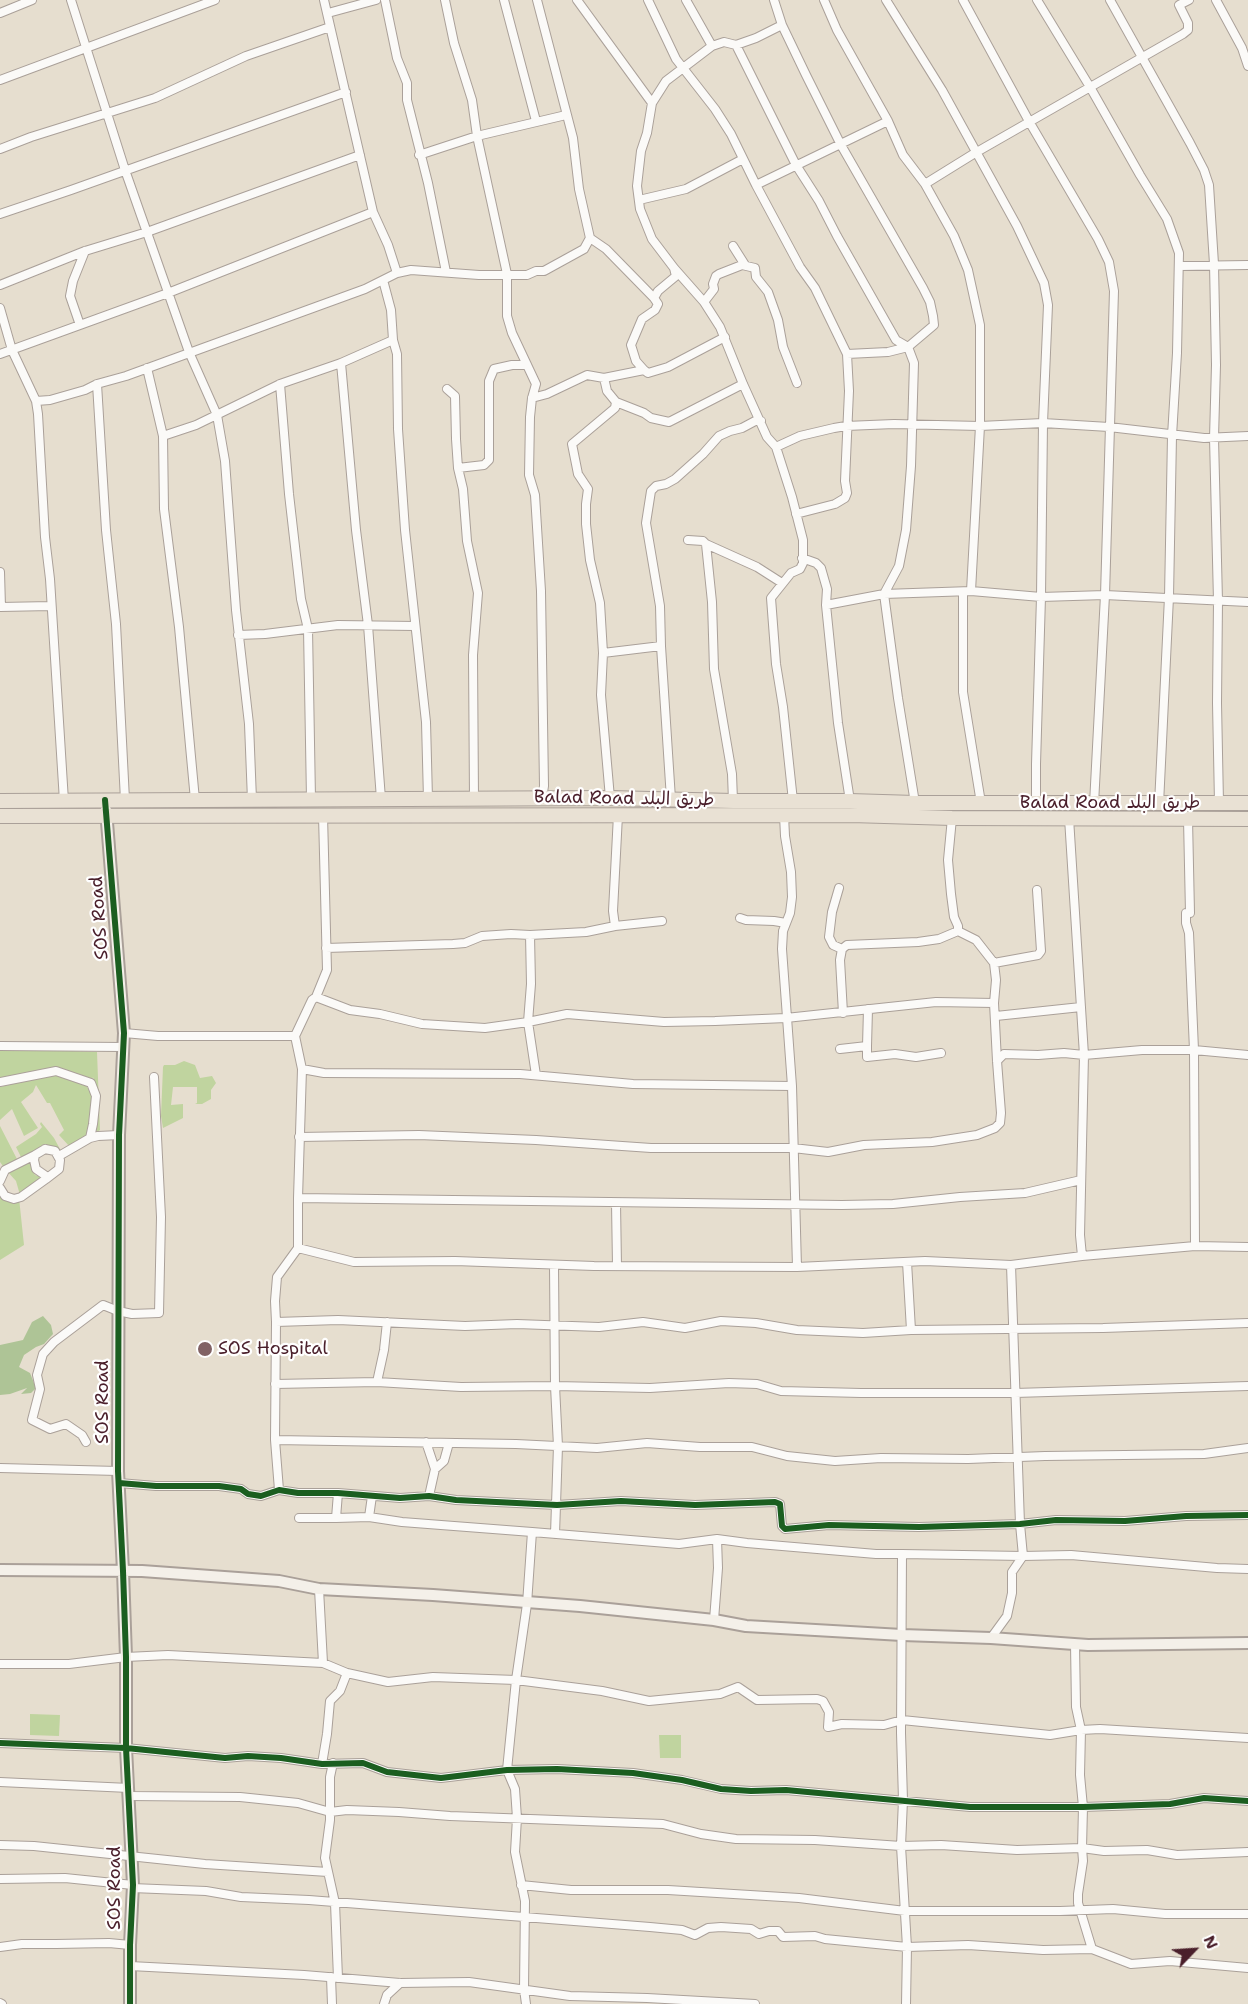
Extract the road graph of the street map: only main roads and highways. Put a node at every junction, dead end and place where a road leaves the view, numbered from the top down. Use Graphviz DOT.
graph roads {
  1 [pos="0,801"];
  2 [pos="1248,803"];
  3 [pos="0,816"];
  4 [pos="1248,819"];
  1 -- 2 [label="highway, Balad Road طريق البلد"];
  3 -- 4 [label="highway, Balad Road طريق البلد"];
}
